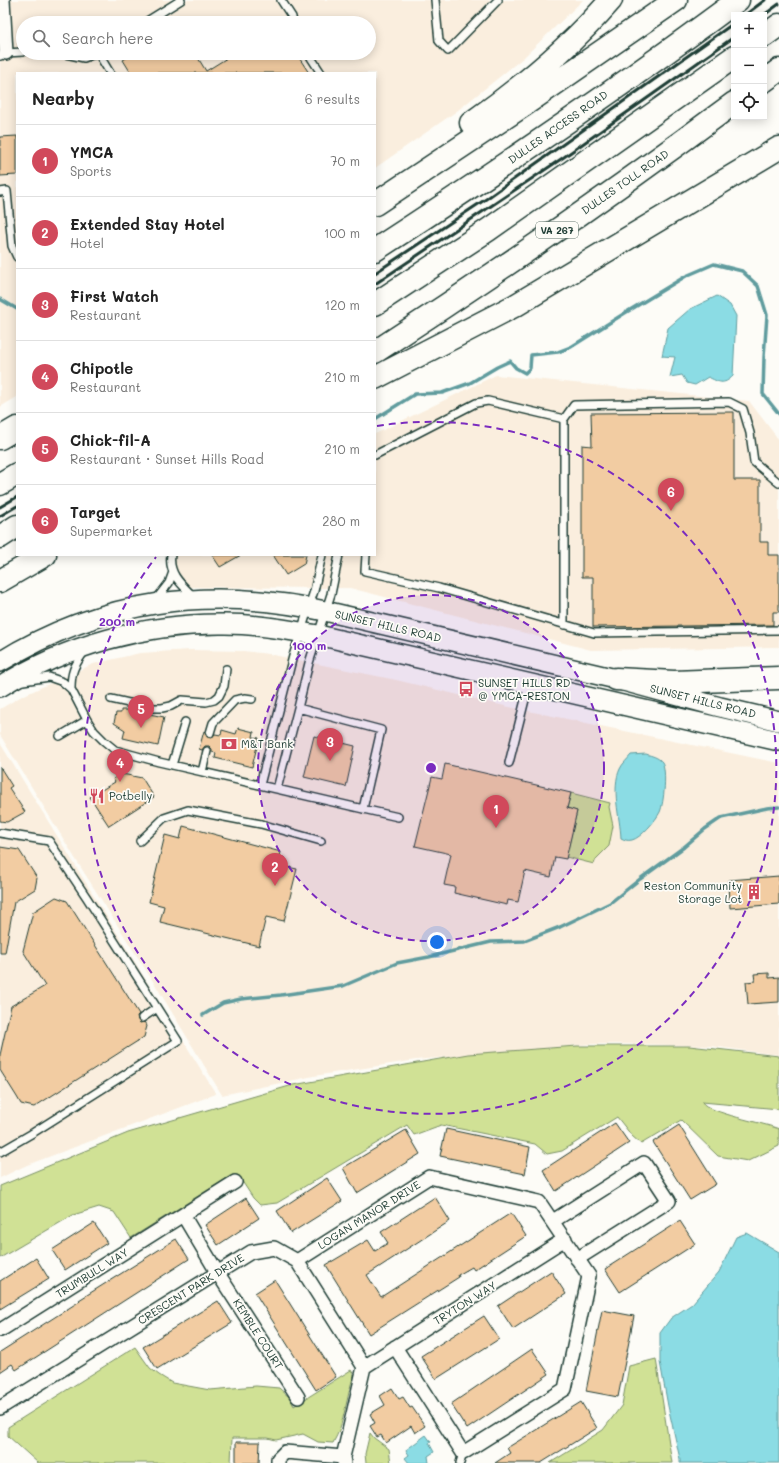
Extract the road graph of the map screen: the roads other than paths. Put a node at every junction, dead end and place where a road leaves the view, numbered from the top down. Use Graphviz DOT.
graph roads {
  1 [pos="3,0"];
  2 [pos="181,0"];
  3 [pos="281,0"];
  4 [pos="435,0"];
  5 [pos="498,0"];
  6 [pos="611,0"];
  7 [pos="676,0"];
  8 [pos="738,0"];
  9 [pos="155,16"];
  10 [pos="291,16"];
  11 [pos="2,17"];
  12 [pos="779,25"];
  13 [pos="767,34"];
  14 [pos="16,53"];
  15 [pos="3,54"];
  16 [pos="731,59"];
  17 [pos="102,60"];
  18 [pos="313,60"];
  19 [pos="779,70"];
  20 [pos="109,72"];
  21 [pos="320,72"];
  22 [pos="767,79"];
  23 [pos="731,105"];
  24 [pos="779,148"];
  25 [pos="0,192"];
  26 [pos="376,199"];
  27 [pos="376,203"];
  28 [pos="376,249"];
  29 [pos="16,255"];
  30 [pos="376,303"];
  31 [pos="376,351"];
  32 [pos="376,377"];
  33 [pos="564,419"];
  34 [pos="16,429"];
  35 [pos="0,438"];
  36 [pos="376,454"];
  37 [pos="16,475"];
  38 [pos="779,483"];
  39 [pos="0,484"];
  40 [pos="16,527"];
  41 [pos="0,537"];
  42 [pos="43,556"];
  43 [pos="171,556"];
  44 [pos="322,556"];
  45 [pos="338,556"];
  46 [pos="366,556"];
  47 [pos="173,572"];
  48 [pos="0,581"];
  49 [pos="198,599"];
  50 [pos="153,604"];
  51 [pos="317,609"];
  52 [pos="564,625"];
  53 [pos="779,630"];
  54 [pos="309,634"];
  55 [pos="88,645"];
  56 [pos="0,662"];
  57 [pos="226,669"];
  58 [pos="779,678"];
  59 [pos="616,679"];
  60 [pos="529,683"];
  61 [pos="2,686"];
  62 [pos="71,689"];
  63 [pos="111,699"];
  64 [pos="252,699"];
  65 [pos="298,708"];
  66 [pos="87,720"];
  67 [pos="779,721"];
  68 [pos="185,722"];
  69 [pos="210,733"];
  70 [pos="60,736"];
  71 [pos="779,742"];
  72 [pos="207,751"];
  73 [pos="509,763"];
  74 [pos="172,765"];
  75 [pos="202,772"];
  76 [pos="260,785"];
  77 [pos="277,789"];
  78 [pos="363,809"];
  79 [pos="398,817"];
  80 [pos="0,833"];
  81 [pos="140,841"];
  82 [pos="321,842"];
  83 [pos="157,1008"];
  84 [pos="142,1018"];
  85 [pos="0,1152"];
  86 [pos="235,1182"];
  87 [pos="183,1215"];
  88 [pos="553,1220"];
  89 [pos="565,1239"];
  90 [pos="577,1259"];
  91 [pos="297,1261"];
  92 [pos="217,1272"];
  93 [pos="0,1330"];
  94 [pos="395,1347"];
  95 [pos="364,1367"];
  96 [pos="298,1397"];
  97 [pos="0,1408"];
  98 [pos="462,1458"];
  99 [pos="343,1460"];
  100 [pos="278,1463"];
  1 -- 11 [label="street"];
  2 -- 9 [label="lane"];
  3 -- 10 [label="lane"];
  4 -- 5 [label="lane"];
  6 -- 26 [label="highway"];
  7 -- 27 [label="highway"];
  8 -- 28 [label="highway, DULLES ACCESS ROAD"];
  11 -- 15 [label="street"];
  12 -- 13 [label="highway"];
  14 -- 15 [label="lane"];
  16 -- 30 [label="highway"];
  17 -- 20 [label="lane"];
  18 -- 21 [label="lane"];
  19 -- 22 [label="highway"];
  23 -- 31 [label="highway, DULLES TOLL ROAD / VA 267"];
  24 -- 32 [label="highway"];
  25 -- 29 [label="lane"];
  33 -- 36 [label="lane"];
  33 -- 38 [label="lane"];
  33 -- 52 [label="lane"];
  34 -- 35 [label="highway"];
  37 -- 39 [label="highway"];
  40 -- 41 [label="highway"];
  42 -- 48 [label="highway"];
  43 -- 47 [label="lane"];
  44 -- 51 [label="lane"];
  45 -- 51 [label="lane"];
  46 -- 52 [label="lane"];
  47 -- 49 [label="lane"];
  47 -- 50 [label="lane"];
  49 -- 50 [label="main road, SUNSET HILLS ROAD"];
  49 -- 51 [label="main road, SUNSET HILLS ROAD"];
  50 -- 56 [label="main road, SUNSET HILLS ROAD"];
  51 -- 54 [label="lane"];
  51 -- 54 [label="lane"];
  51 -- 59 [label="main road, SUNSET HILLS ROAD"];
  52 -- 53 [label="lane"];
  54 -- 55 [label="main road, SUNSET HILLS ROAD"];
  54 -- 60 [label="main road, SUNSET HILLS ROAD"];
  54 -- 65 [label="lane"];
  54 -- 76 [label="lane"];
  55 -- 61 [label="main road, SUNSET HILLS ROAD"];
  55 -- 62 [label="lane"];
  57 -- 63 [label="lane"];
  58 -- 59 [label="highway"];
  59 -- 67 [label="main road, SUNSET HILLS ROAD"];
  60 -- 71 [label="main road, SUNSET HILLS ROAD"];
  60 -- 73 [label="lane"];
  61 -- 62 [label="lane"];
  62 -- 66 [label="lane"];
  64 -- 69 [label="lane"];
  65 -- 77 [label="lane"];
  65 -- 78 [label="lane"];
  66 -- 70 [label="lane"];
  66 -- 74 [label="lane"];
  68 -- 74 [label="lane"];
  72 -- 75 [label="lane"];
  74 -- 75 [label="lane"];
  75 -- 76 [label="lane"];
  76 -- 77 [label="lane"];
  77 -- 78 [label="lane"];
  78 -- 79 [label="lane"];
  80 -- 83 [label="lane"];
  81 -- 82 [label="lane"];
  83 -- 84 [label="lane"];
  83 -- 85 [label="lane"];
  86 -- 87 [label="street, TRUMBULL WAY"];
  87 -- 92 [label="street"];
  87 -- 93 [label="street, TRUMBULL WAY"];
  88 -- 89 [label="street, LOGAN MANOR DRIVE"];
  88 -- 90 [label="street"];
  88 -- 91 [label="street, LOGAN MANOR DRIVE"];
  89 -- 90 [label="street, LOGAN MANOR DRIVE"];
  89 -- 94 [label="street, TRYTON WAY"];
  90 -- 98 [label="street, LOGAN MANOR DRIVE"];
  91 -- 92 [label="street, CRESCENT PARK DRIVE"];
  91 -- 95 [label="street, CRESCENT PARK DRIVE"];
  92 -- 96 [label="street, KEMBLE COURT"];
  92 -- 97 [label="street, CRESCENT PARK DRIVE"];
  94 -- 95 [label="street, TRYTON WAY"];
  94 -- 98 [label="street, LOGAN MANOR DRIVE"];
  95 -- 99 [label="street"];
  99 -- 100 [label="street"];
}
